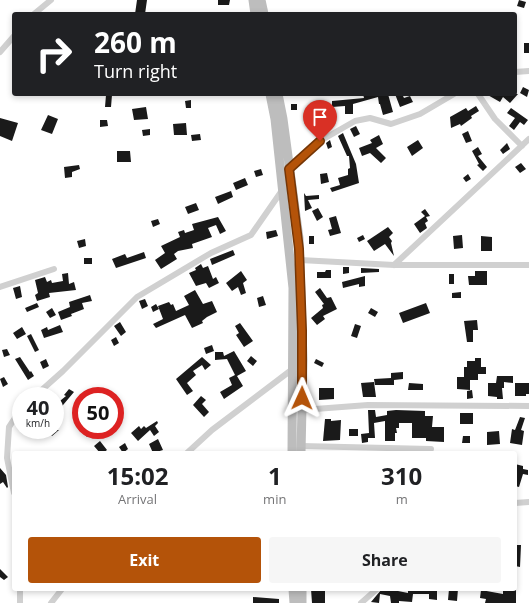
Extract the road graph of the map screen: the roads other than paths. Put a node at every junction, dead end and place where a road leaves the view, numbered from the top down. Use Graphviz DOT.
graph roads {
  1 [pos="51,0"];
  2 [pos="253,0"];
  3 [pos="261,0"];
  4 [pos="36,12"];
  5 [pos="255,12"];
  6 [pos="264,12"];
  7 [pos="12,38"];
  8 [pos="0,52"];
  9 [pos="529,71"];
  10 [pos="517,72"];
  11 [pos="270,96"];
  12 [pos="278,96"];
  13 [pos="451,96"];
  14 [pos="479,96"];
  15 [pos="529,139"];
  16 [pos="522,146"];
  17 [pos="289,169"];
  18 [pos="283,189"];
  19 [pos="300,260"];
  20 [pos="394,265"];
  21 [pos="529,265"];
  22 [pos="54,269"];
  23 [pos="0,286"];
  24 [pos="294,368"];
  25 [pos="45,387"];
  26 [pos="529,406"];
  27 [pos="302,410"];
  28 [pos="12,423"];
  29 [pos="301,449"];
  30 [pos="431,449"];
  31 [pos="189,451"];
  32 [pos="292,451"];
  33 [pos="12,483"];
  34 [pos="529,502"];
  35 [pos="517,503"];
  36 [pos="20,591"];
  37 [pos="60,591"];
  38 [pos="293,591"];
  39 [pos="302,591"];
  40 [pos="375,591"];
  41 [pos="367,600"];
  42 [pos="20,603"];
  43 [pos="50,603"];
  44 [pos="294,603"];
  45 [pos="302,603"];
  46 [pos="360,603"];
  1 -- 4 [label="street"];
  2 -- 5 [label="main road"];
  3 -- 6 [label="main road"];
  7 -- 8 [label="street"];
  9 -- 10 [label="street"];
  11 -- 18 [label="main road"];
  12 -- 17 [label="main road"];
  13 -- 17 [label="street"];
  14 -- 16 [label="street"];
  15 -- 16 [label="street"];
  16 -- 20 [label="street"];
  17 -- 19 [label="main road"];
  18 -- 24 [label="main road"];
  18 -- 25 [label="street"];
  19 -- 20 [label="street"];
  19 -- 27 [label="main road"];
  20 -- 21 [label="street"];
  22 -- 23 [label="street"];
  24 -- 31 [label="street"];
  24 -- 32 [label="main road"];
  26 -- 27 [label="street"];
  27 -- 29 [label="main road"];
  28 -- 33 [label="street"];
  29 -- 30 [label="street"];
  34 -- 35 [label="street"];
  36 -- 42 [label="street"];
  37 -- 43 [label="street"];
  38 -- 44 [label="main road"];
  39 -- 45 [label="main road"];
  40 -- 41 [label="street"];
  41 -- 46 [label="street"];
}
